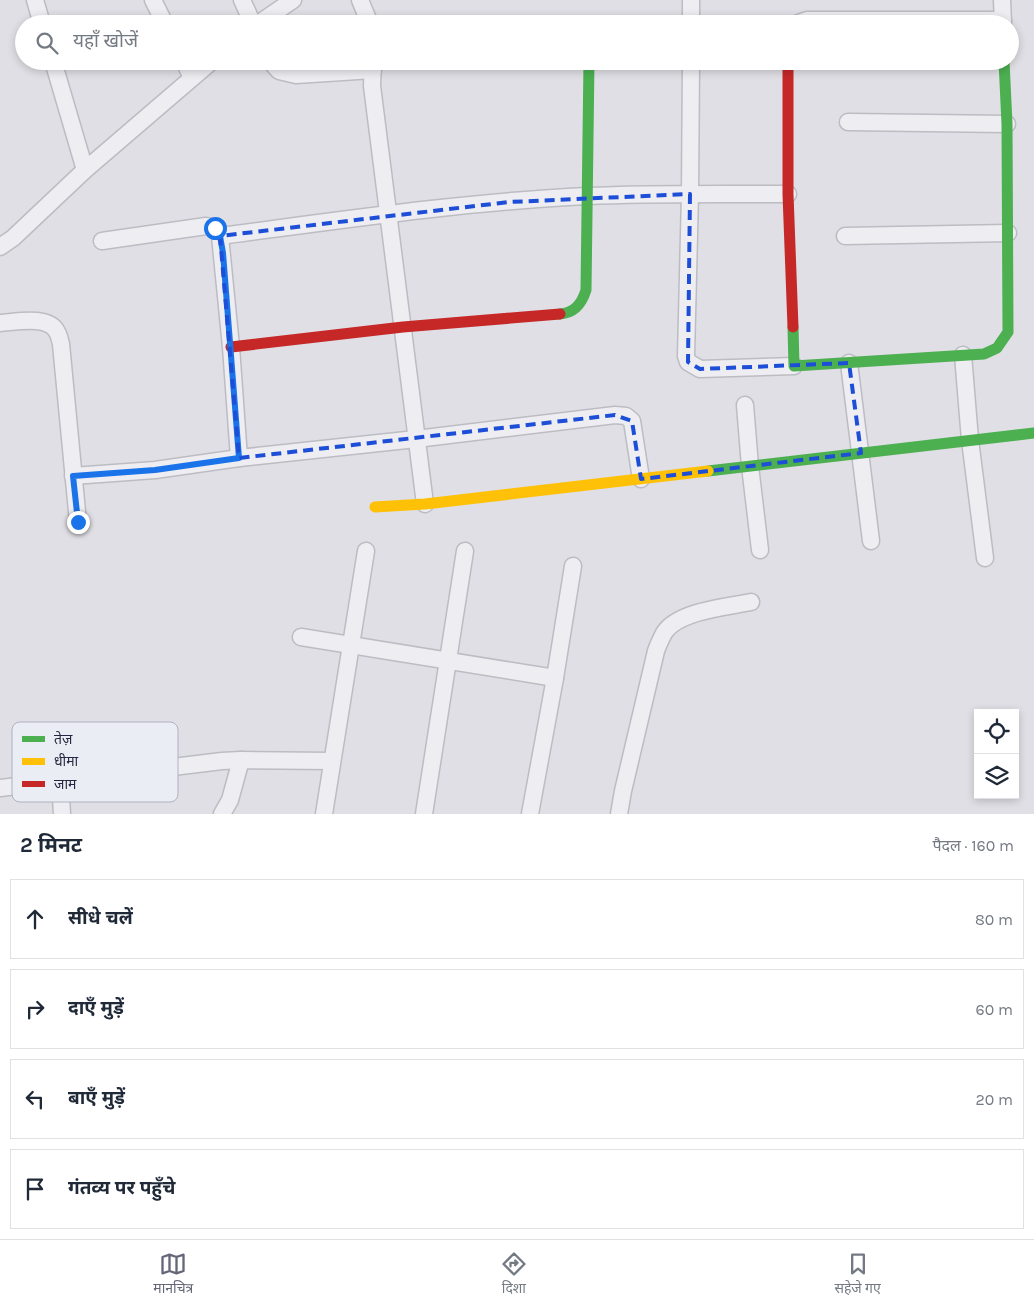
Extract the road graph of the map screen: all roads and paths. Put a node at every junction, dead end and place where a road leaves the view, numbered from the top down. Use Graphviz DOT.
graph roads {
  1 [pos="35,0"];
  2 [pos="153,0"];
  3 [pos="242,0"];
  4 [pos="293,0"];
  5 [pos="360,0"];
  6 [pos="691,0"];
  7 [pos="1002,0"];
  8 [pos="39,15"];
  9 [pos="160,15"];
  10 [pos="249,15"];
  11 [pos="271,15"];
  12 [pos="366,15"];
  13 [pos="691,15"];
  14 [pos="1003,15"];
  15 [pos="56,70"];
  16 [pos="188,70"];
  17 [pos="201,70"];
  18 [pos="278,70"];
  19 [pos="334,70"];
  20 [pos="373,70"];
  21 [pos="589,70"];
  22 [pos="691,70"];
  23 [pos="788,70"];
  24 [pos="1004,70"];
  25 [pos="192,78"];
  26 [pos="848,122"];
  27 [pos="1007,124"];
  28 [pos="85,170"];
  29 [pos="690,194"];
  30 [pos="788,194"];
  31 [pos="588,196"];
  32 [pos="389,214"];
  33 [pos="1008,233"];
  34 [pos="220,236"];
  35 [pos="845,236"];
  36 [pos="102,241"];
  37 [pos="0,247"];
  38 [pos="0,322"];
  39 [pos="403,327"];
  40 [pos="231,347"];
  41 [pos="963,355"];
  42 [pos="849,363"];
  43 [pos="794,366"];
  44 [pos="745,405"];
  45 [pos="1034,433"];
  46 [pos="416,439"];
  47 [pos="970,440"];
  48 [pos="861,452"];
  49 [pos="239,458"];
  50 [pos="750,466"];
  51 [pos="73,476"];
  52 [pos="641,479"];
  53 [pos="425,504"];
  54 [pos="375,507"];
  55 [pos="78,522"];
  56 [pos="871,541"];
  57 [pos="465,550"];
  58 [pos="760,550"];
  59 [pos="366,551"];
  60 [pos="985,558"];
  61 [pos="573,566"];
  62 [pos="751,602"];
  63 [pos="301,637"];
  64 [pos="351,645"];
  65 [pos="448,660"];
  66 [pos="555,678"];
  67 [pos="241,760"];
  68 [pos="332,761"];
  69 [pos="178,766"];
  70 [pos="222,814"];
  71 [pos="324,814"];
  72 [pos="424,814"];
  73 [pos="530,814"];
  74 [pos="619,814"];
  1 -- 8 [label="street"];
  2 -- 9 [label="street"];
  3 -- 10 [label="street"];
  4 -- 11 [label="street"];
  5 -- 12 [label="street"];
  6 -- 13 [label="street"];
  7 -- 14 [label="street"];
  15 -- 28 [label="street"];
  16 -- 25 [label="street"];
  17 -- 25 [label="street"];
  18 -- 19 [label="street"];
  20 -- 32 [label="street"];
  21 -- 31 [label="street"];
  22 -- 29 [label="street"];
  23 -- 30 [label="street"];
  24 -- 27 [label="street"];
  25 -- 28 [label="street"];
  26 -- 27 [label="street"];
  27 -- 33 [label="street"];
  28 -- 37 [label="street"];
  29 -- 30 [label="street"];
  29 -- 31 [label="street"];
  29 -- 43 [label="street"];
  30 -- 43 [label="street"];
  31 -- 32 [label="street"];
  31 -- 39 [label="street"];
  32 -- 34 [label="street"];
  32 -- 39 [label="street"];
  33 -- 35 [label="street"];
  33 -- 41 [label="street"];
  34 -- 36 [label="street"];
  34 -- 40 [label="street"];
  38 -- 51 [label="street"];
  39 -- 40 [label="street"];
  39 -- 46 [label="street"];
  40 -- 49 [label="street"];
  41 -- 42 [label="street"];
  41 -- 47 [label="street"];
  42 -- 43 [label="street"];
  42 -- 48 [label="street"];
  44 -- 50 [label="street"];
  45 -- 47 [label="street"];
  46 -- 49 [label="street"];
  46 -- 52 [label="street"];
  46 -- 53 [label="street"];
  47 -- 48 [label="street"];
  47 -- 60 [label="street"];
  48 -- 50 [label="street"];
  48 -- 56 [label="street"];
  49 -- 51 [label="street"];
  50 -- 52 [label="street"];
  50 -- 58 [label="street"];
  51 -- 55 [label="street"];
  52 -- 53 [label="street"];
  53 -- 54 [label="street"];
  57 -- 65 [label="street"];
  59 -- 64 [label="street"];
  61 -- 66 [label="street"];
  62 -- 74 [label="street"];
  63 -- 64 [label="street"];
  64 -- 65 [label="street"];
  64 -- 68 [label="street"];
  65 -- 66 [label="street"];
  65 -- 72 [label="street"];
  66 -- 73 [label="street"];
  67 -- 68 [label="street"];
  67 -- 69 [label="street"];
  67 -- 70 [label="street"];
  68 -- 71 [label="street"];
}
